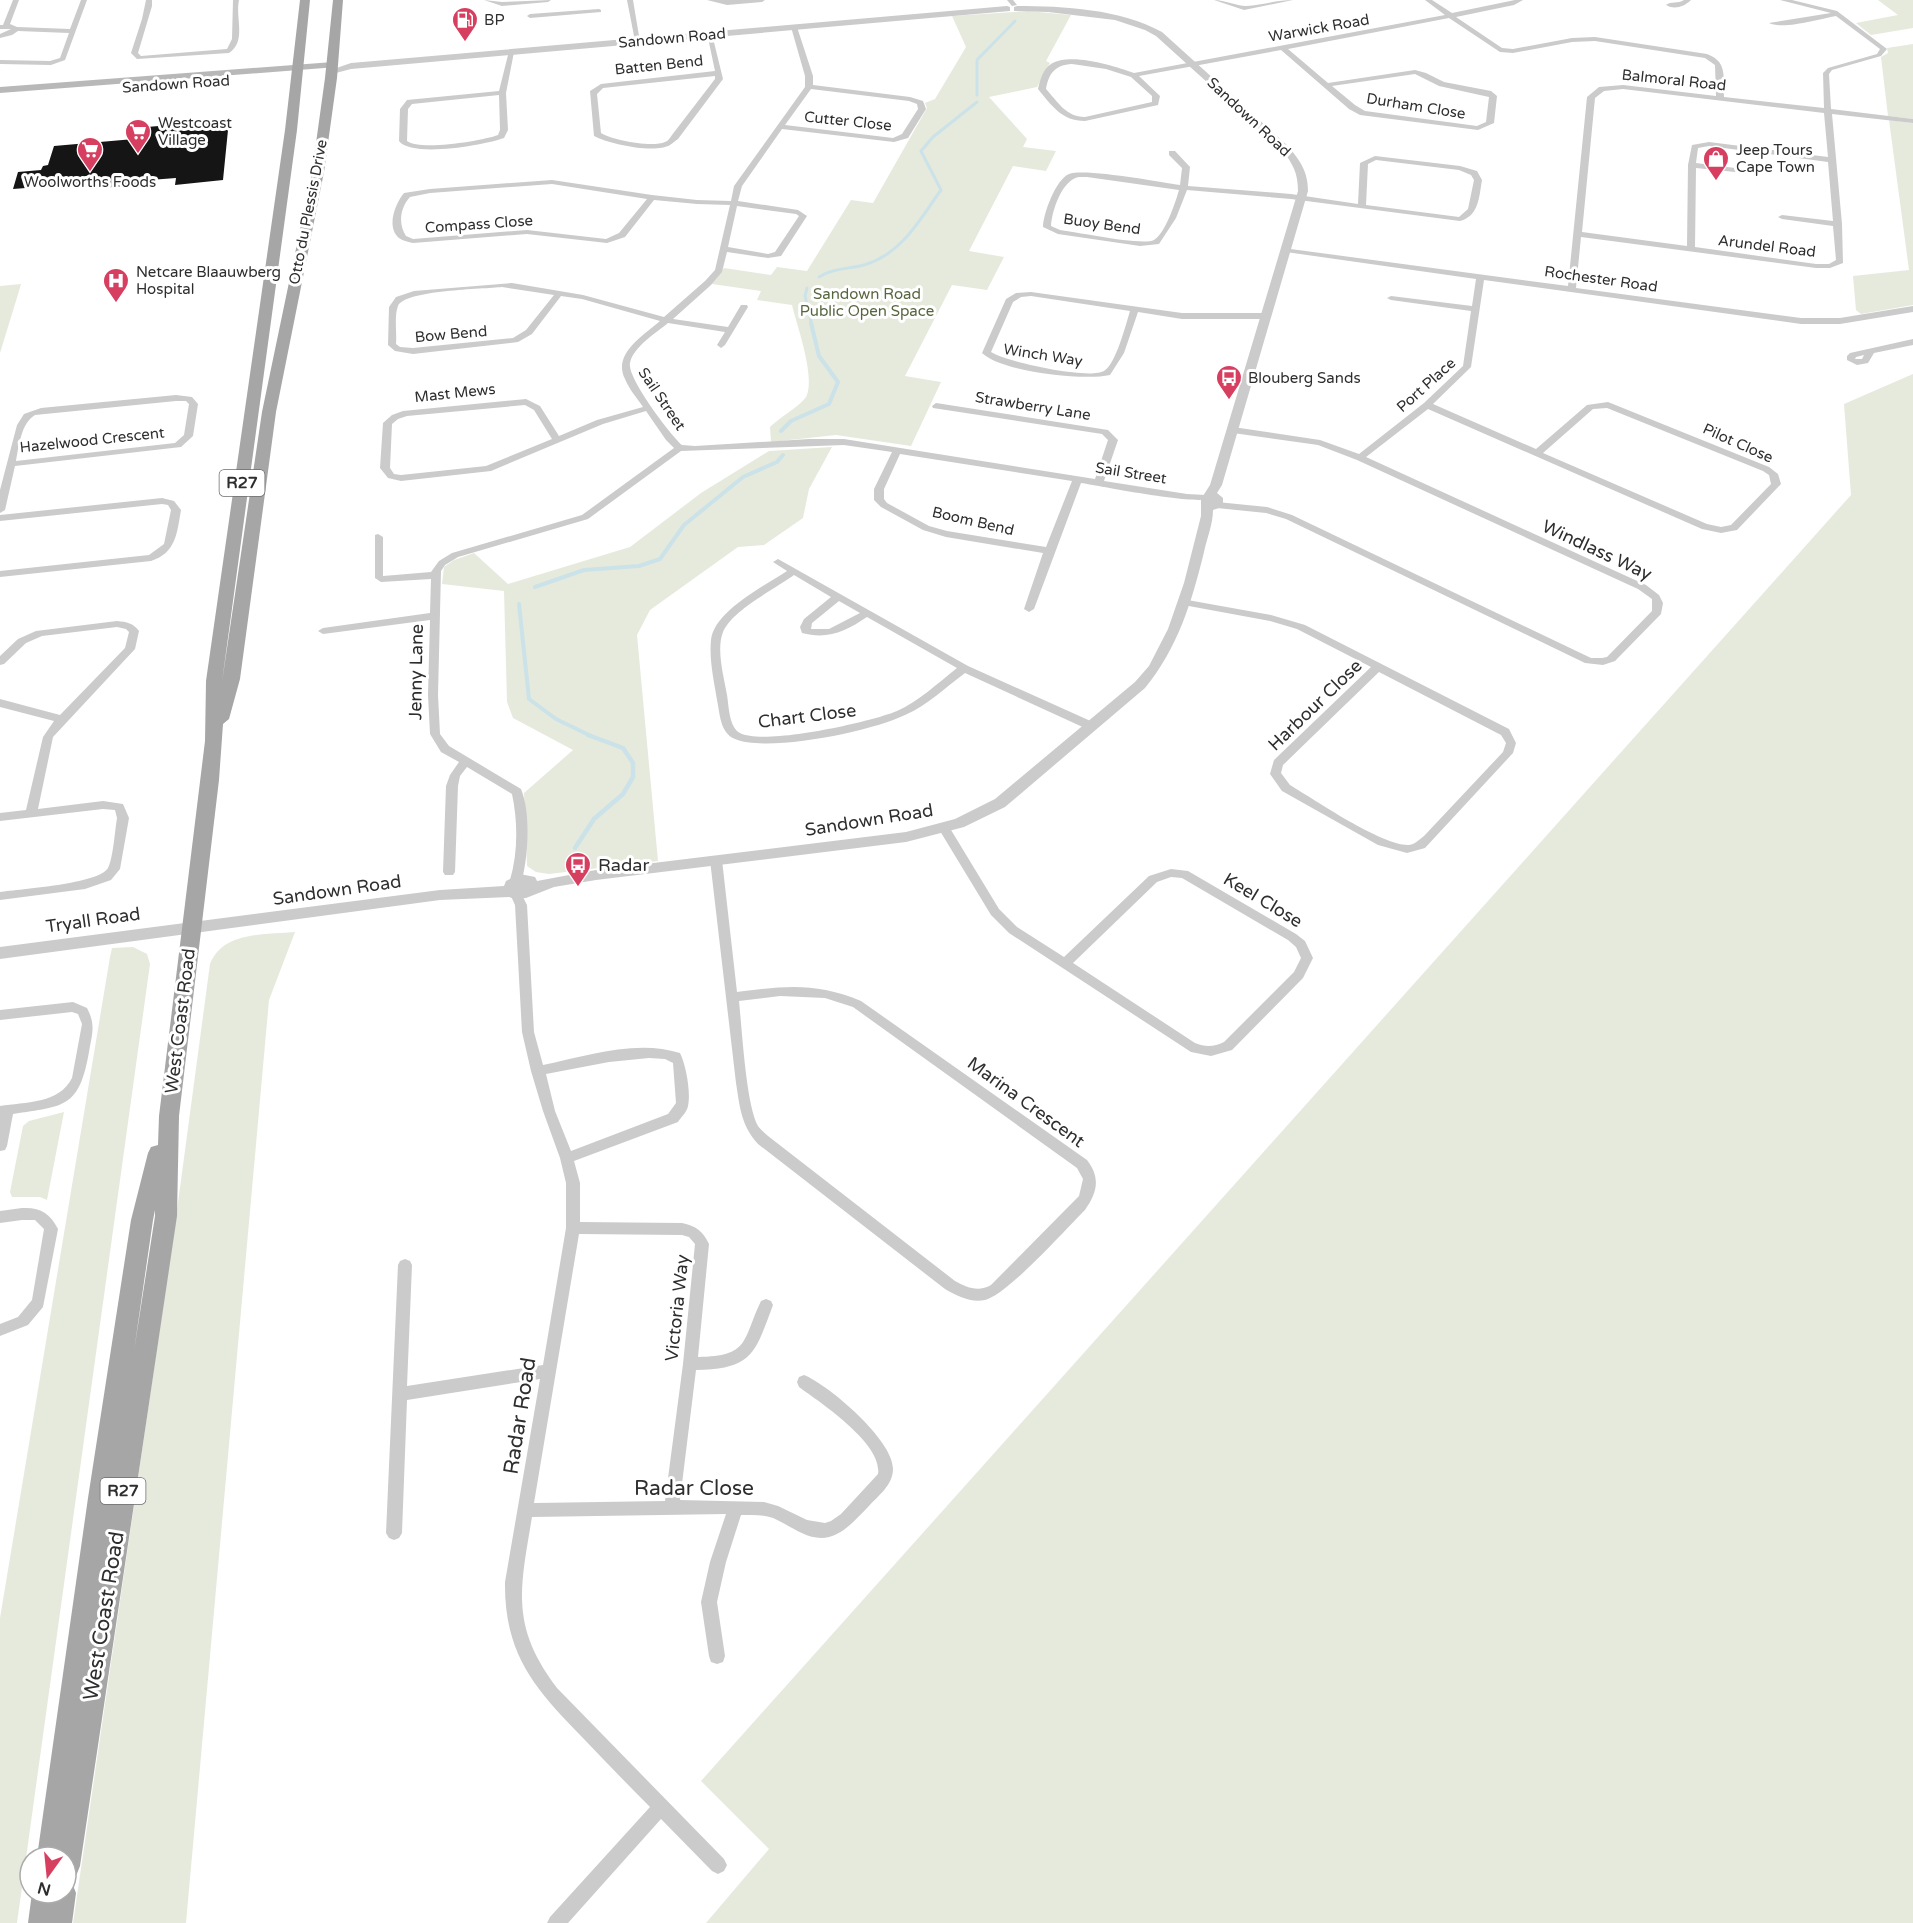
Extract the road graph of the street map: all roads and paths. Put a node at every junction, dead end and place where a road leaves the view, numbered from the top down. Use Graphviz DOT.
graph roads {
  1 [pos="16,0"];
  2 [pos="84,0"];
  3 [pos="149,0"];
  4 [pos="236,0"];
  5 [pos="305,0"];
  6 [pos="338,0"];
  7 [pos="487,0"];
  8 [pos="548,0"];
  9 [pos="630,0"];
  10 [pos="710,0"];
  11 [pos="762,0"];
  12 [pos="1217,0"];
  13 [pos="1290,0"];
  14 [pos="1428,0"];
  15 [pos="1520,0"];
  16 [pos="1688,0"];
  17 [pos="1783,0"];
  18 [pos="1669,5"];
  19 [pos="1013,6"];
  20 [pos="599,11"];
  21 [pos="1839,14"];
  22 [pos="530,16"];
  23 [pos="1451,16"];
  24 [pos="1772,22"];
  25 [pos="3,27"];
  26 [pos="794,27"];
  27 [pos="15,28"];
  28 [pos="73,31"];
  29 [pos="709,34"];
  30 [pos="0,36"];
  31 [pos="638,41"];
  32 [pos="1283,48"];
  33 [pos="511,52"];
  34 [pos="0,62"];
  35 [pos="1192,64"];
  36 [pos="332,68"];
  37 [pos="298,71"];
  38 [pos="718,73"];
  39 [pos="1134,75"];
  40 [pos="1327,85"];
  41 [pos="808,87"];
  42 [pos="0,90"];
  43 [pos="502,93"];
  44 [pos="0,98"];
  45 [pos="1720,98"];
  46 [pos="1828,111"];
  47 [pos="1913,121"];
  48 [pos="780,127"];
  49 [pos="1173,153"];
  50 [pos="1832,160"];
  51 [pos="1692,165"];
  52 [pos="1735,170"];
  53 [pos="1185,187"];
  54 [pos="652,196"];
  55 [pos="1301,197"];
  56 [pos="734,203"];
  57 [pos="1362,206"];
  58 [pos="1782,217"];
  59 [pos="1838,224"];
  60 [pos="1577,234"];
  61 [pos="724,249"];
  62 [pos="1691,249"];
  63 [pos="1286,250"];
  64 [pos="1480,276"];
  65 [pos="1572,289"];
  66 [pos="560,293"];
  67 [pos="1391,297"];
  68 [pos="744,306"];
  69 [pos="1135,309"];
  70 [pos="1476,309"];
  71 [pos="1913,309"];
  72 [pos="1266,316"];
  73 [pos="666,320"];
  74 [pos="730,330"];
  75 [pos="1913,342"];
  76 [pos="721,345"];
  77 [pos="1871,351"];
  78 [pos="1427,405"];
  79 [pos="936,406"];
  80 [pos="648,408"];
  81 [pos="1233,430"];
  82 [pos="557,440"];
  83 [pos="679,448"];
  84 [pos="897,451"];
  85 [pos="1537,453"];
  86 [pos="1360,458"];
  87 [pos="11,464"];
  88 [pos="1077,480"];
  89 [pos="1099,483"];
  90 [pos="1211,503"];
  91 [pos="0,510"];
  92 [pos="0,518"];
  93 [pos="378,537"];
  94 [pos="1049,551"];
  95 [pos="778,562"];
  96 [pos="794,571"];
  97 [pos="0,574"];
  98 [pos="436,575"];
  99 [pos="837,597"];
  100 [pos="1182,602"];
  101 [pos="1029,609"];
  102 [pos="865,614"];
  103 [pos="435,616"];
  104 [pos="323,631"];
  105 [pos="0,662"];
  106 [pos="1378,667"];
  107 [pos="964,668"];
  108 [pos="0,703"];
  109 [pos="61,719"];
  110 [pos="1090,726"];
  111 [pos="214,741"];
  112 [pos="465,762"];
  113 [pos="31,813"];
  114 [pos="0,817"];
  115 [pos="944,828"];
  116 [pos="716,860"];
  117 [pos="449,872"];
  118 [pos="521,886"];
  119 [pos="0,896"];
  120 [pos="191,926"];
  121 [pos="0,953"];
  122 [pos="1064,964"];
  123 [pos="732,997"];
  124 [pos="0,1015"];
  125 [pos="537,1071"];
  126 [pos="4,1110"];
  127 [pos="169,1116"];
  128 [pos="0,1146"];
  129 [pos="567,1158"];
  130 [pos="0,1217"];
  131 [pos="573,1228"];
  132 [pos="405,1265"];
  133 [pos="766,1305"];
  134 [pos="0,1330"];
  135 [pos="690,1364"];
  136 [pos="549,1371"];
  137 [pos="804,1382"];
  138 [pos="400,1394"];
  139 [pos="736,1507"];
  140 [pos="671,1509"];
  141 [pos="526,1510"];
  142 [pos="394,1533"];
  143 [pos="717,1656"];
  144 [pos="660,1808"];
  145 [pos="53,1845"];
  146 [pos="69,1845"];
  147 [pos="718,1864"];
  148 [pos="44,1905"];
  149 [pos="60,1905"];
  150 [pos="42,1923"];
  151 [pos="58,1923"];
  152 [pos="556,1923"];
  1 -- 25 [label="street"];
  2 -- 28 [label="street"];
  3 -- 4 [label="street"];
  5 -- 37 [label="main road, Otto du Plessis Drive / R27"];
  6 -- 36 [label="main road, Otto du Plessis Drive / R27"];
  7 -- 8 [label="street"];
  9 -- 31 [label="street"];
  10 -- 11 [label="street"];
  12 -- 13 [label="street"];
  14 -- 23 [label="street"];
  15 -- 23 [label="street, Warwick Road"];
  16 -- 18 [label="street"];
  17 -- 21 [label="street"];
  19 -- 26 [label="street, Sandown Road"];
  19 -- 35 [label="street, Sandown Road"];
  20 -- 22 [label="street"];
  21 -- 24 [label="street"];
  21 -- 46 [label="street, Arundel Road"];
  23 -- 32 [label="street, Warwick Road"];
  23 -- 45 [label="street"];
  25 -- 27 [label="street"];
  26 -- 29 [label="street, Sandown Road"];
  26 -- 41 [label="street"];
  27 -- 28 [label="street"];
  27 -- 30 [label="street"];
  28 -- 34 [label="street"];
  29 -- 31 [label="street, Sandown Road"];
  29 -- 38 [label="street, Batten Bend"];
  31 -- 33 [label="street, Sandown Road"];
  32 -- 35 [label="street, Warwick Road"];
  32 -- 40 [label="street, Durham Close"];
  33 -- 36 [label="street, Sandown Road"];
  33 -- 43 [label="street"];
  35 -- 39 [label="street, Warwick Road"];
  35 -- 55 [label="street, Sandown Road"];
  36 -- 37 [label="main road, Sandown Road"];
  36 -- 111 [label="main road, Otto du Plessis Drive / R27"];
  37 -- 42 [label="main road, Sandown Road"];
  37 -- 44 [label="main road, Sandown Road"];
  37 -- 111 [label="main road, Otto du Plessis Drive / R27"];
  38 -- 38 [label="street, Batten Bend"];
  39 -- 39 [label="street"];
  40 -- 40 [label="street, Durham Close"];
  41 -- 48 [label="street, Sail Street"];
  41 -- 48 [label="street, Cutter Close"];
  43 -- 43 [label="street"];
  45 -- 46 [label="street, Balmoral Road"];
  45 -- 60 [label="street, Balmoral Road"];
  46 -- 47 [label="street, Balmoral Road"];
  46 -- 50 [label="street, Arundel Road"];
  48 -- 56 [label="street, Sail Street"];
  49 -- 53 [label="street"];
  50 -- 51 [label="street"];
  50 -- 59 [label="street, Arundel Road"];
  51 -- 52 [label="street"];
  51 -- 62 [label="street"];
  53 -- 53 [label="street, Buoy Bend"];
  53 -- 55 [label="street, Buoy Bend"];
  54 -- 54 [label="street, Compass Close"];
  54 -- 56 [label="street, Compass Close"];
  55 -- 57 [label="street, Buoy Bend"];
  55 -- 63 [label="street, Sandown Road"];
  56 -- 61 [label="street, Sail Street"];
  56 -- 61 [label="street, Compass Close"];
  57 -- 57 [label="street, Buoy Bend"];
  58 -- 59 [label="street"];
  59 -- 62 [label="street, Arundel Road"];
  60 -- 62 [label="street, Arundel Road"];
  60 -- 65 [label="street, Balmoral Road"];
  61 -- 73 [label="street, Sail Street"];
  63 -- 64 [label="street, Rochester Road"];
  63 -- 72 [label="street, Sandown Road"];
  64 -- 65 [label="street, Rochester Road"];
  64 -- 70 [label="street, Port Place"];
  65 -- 71 [label="street, Rochester Road"];
  66 -- 66 [label="street, Bow Bend"];
  66 -- 73 [label="street, Bow Bend"];
  67 -- 70 [label="street"];
  68 -- 74 [label="street"];
  69 -- 69 [label="street, Winch Way"];
  69 -- 72 [label="street, Winch Way"];
  70 -- 78 [label="street, Port Place"];
  72 -- 81 [label="street, Sandown Road"];
  73 -- 74 [label="street, Bow Bend"];
  73 -- 80 [label="street, Sail Street"];
  74 -- 76 [label="street"];
  75 -- 77 [label="street"];
  78 -- 85 [label="street, Pilot Close"];
  78 -- 86 [label="street, Port Place"];
  79 -- 89 [label="street, Strawberry Lane"];
  80 -- 82 [label="street, Mast Mews"];
  80 -- 83 [label="street, Sail Street"];
  81 -- 86 [label="street, Windlass Way"];
  81 -- 90 [label="street, Sandown Road"];
  82 -- 82 [label="street, Mast Mews"];
  83 -- 84 [label="street, Sail Street"];
  83 -- 98 [label="street"];
  84 -- 88 [label="street, Sail Street"];
  84 -- 94 [label="street, Boom Bend"];
  85 -- 85 [label="street, Pilot Close"];
  86 -- 90 [label="street, Windlass Way"];
  87 -- 87 [label="street, Hazelwood Crescent"];
  87 -- 91 [label="street"];
  88 -- 89 [label="street, Sail Street"];
  88 -- 94 [label="street"];
  89 -- 90 [label="street, Sail Street"];
  90 -- 100 [label="street, Sandown Road"];
  92 -- 97 [label="street"];
  93 -- 98 [label="street"];
  94 -- 101 [label="street"];
  95 -- 96 [label="street"];
  96 -- 99 [label="street"];
  96 -- 107 [label="street, Chart Close"];
  98 -- 103 [label="street, Jenny Lane"];
  99 -- 102 [label="street"];
  99 -- 102 [label="street"];
  100 -- 106 [label="street, Harbour Close"];
  100 -- 110 [label="street, Sandown Road"];
  102 -- 107 [label="street"];
  103 -- 104 [label="street"];
  103 -- 112 [label="street, Jenny Lane"];
  105 -- 109 [label="street"];
  106 -- 106 [label="street, Harbour Close"];
  107 -- 110 [label="street"];
  108 -- 109 [label="street"];
  109 -- 113 [label="street"];
  110 -- 115 [label="street, Sandown Road"];
  111 -- 120 [label="main road, Otto du Plessis Drive / R27"];
  112 -- 117 [label="street"];
  112 -- 118 [label="street, Jenny Lane"];
  113 -- 114 [label="street"];
  113 -- 119 [label="street"];
  115 -- 116 [label="street, Sandown Road"];
  115 -- 122 [label="street, Keel Close"];
  116 -- 118 [label="street, Sandown Road"];
  116 -- 123 [label="street, Marina Crescent"];
  118 -- 120 [label="street, Sandown Road"];
  118 -- 125 [label="street, Radar Road"];
  120 -- 121 [label="street, Tryall Road"];
  120 -- 127 [label="main road, West Coast Road / R27"];
  122 -- 122 [label="street, Keel Close"];
  123 -- 123 [label="street, Marina Crescent"];
  124 -- 126 [label="street"];
  125 -- 129 [label="street, Radar Road"];
  125 -- 129 [label="street"];
  126 -- 128 [label="street"];
  127 -- 145 [label="main road, West Coast Road / R27"];
  127 -- 146 [label="main road, West Coast Road / R27"];
  129 -- 131 [label="street, Radar Road"];
  130 -- 134 [label="street"];
  131 -- 135 [label="street, Victoria Way"];
  131 -- 136 [label="street, Radar Road"];
  132 -- 138 [label="street"];
  133 -- 135 [label="street"];
  135 -- 140 [label="street, Victoria Way"];
  136 -- 138 [label="street"];
  136 -- 141 [label="street, Radar Road"];
  137 -- 139 [label="street, Radar Close"];
  138 -- 142 [label="street"];
  139 -- 140 [label="street, Radar Close"];
  139 -- 143 [label="street"];
  140 -- 141 [label="street, Radar Close"];
  141 -- 144 [label="street, Radar Road"];
  144 -- 147 [label="street, Radar Road"];
  144 -- 152 [label="street"];
  148 -- 150 [label="main road"];
  149 -- 151 [label="main road"];
}
